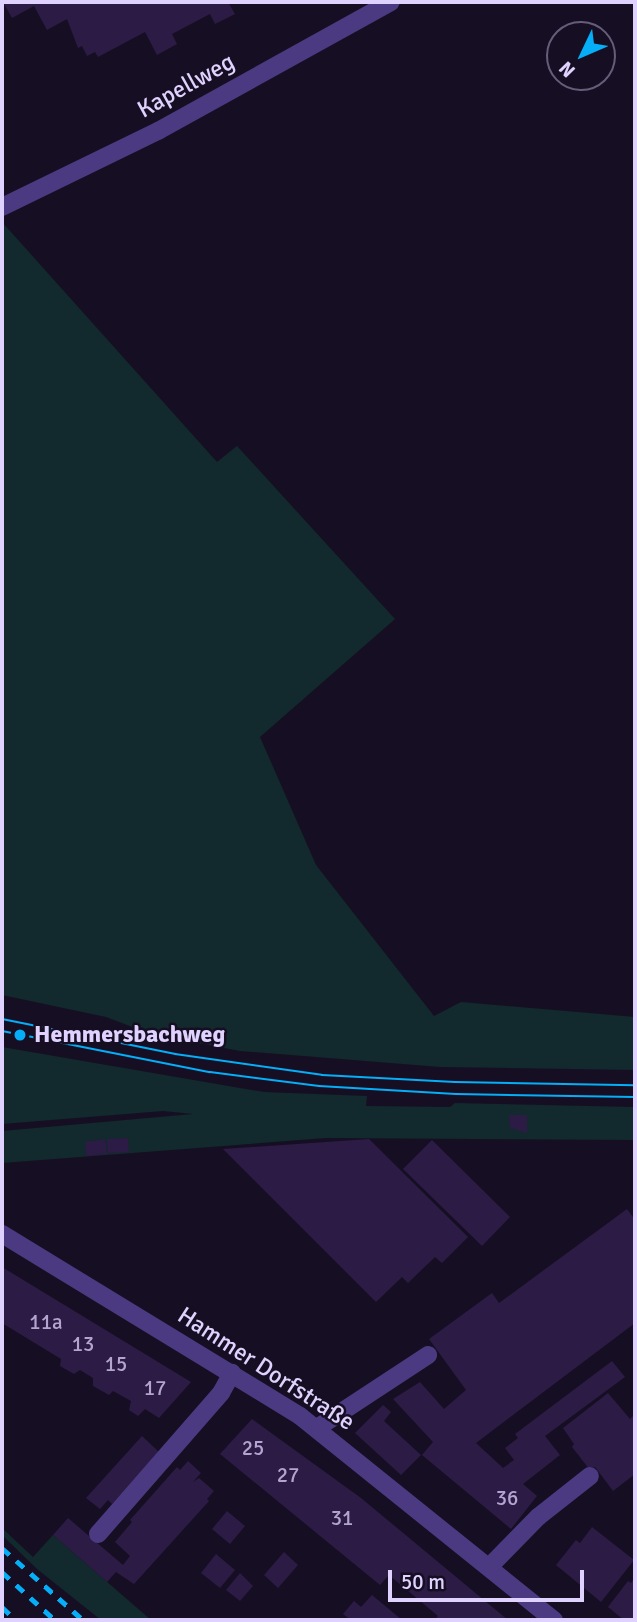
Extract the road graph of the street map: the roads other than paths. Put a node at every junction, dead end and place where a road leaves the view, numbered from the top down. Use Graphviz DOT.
graph roads {
  1 [pos="391,2"];
  2 [pos="2,207"];
  3 [pos="2,1234"];
  4 [pos="428,1355"];
  5 [pos="232,1373"];
  6 [pos="317,1428"];
  7 [pos="590,1476"];
  8 [pos="98,1534"];
  9 [pos="489,1567"];
  10 [pos="534,1614"];
  11 [pos="554,1620"];
  1 -- 2 [label="street, Kapellweg"];
  3 -- 5 [label="street, Hammer Dorfstraße"];
  4 -- 6 [label="street"];
  5 -- 6 [label="street, Hammer Dorfstraße"];
  5 -- 8 [label="street"];
  6 -- 9 [label="street, Hammer Dorfstraße"];
  7 -- 9 [label="street"];
  9 -- 10 [label="street, Hammer Dorfstraße"];
  10 -- 11 [label="street, Hammer Dorfstraße"];
}
